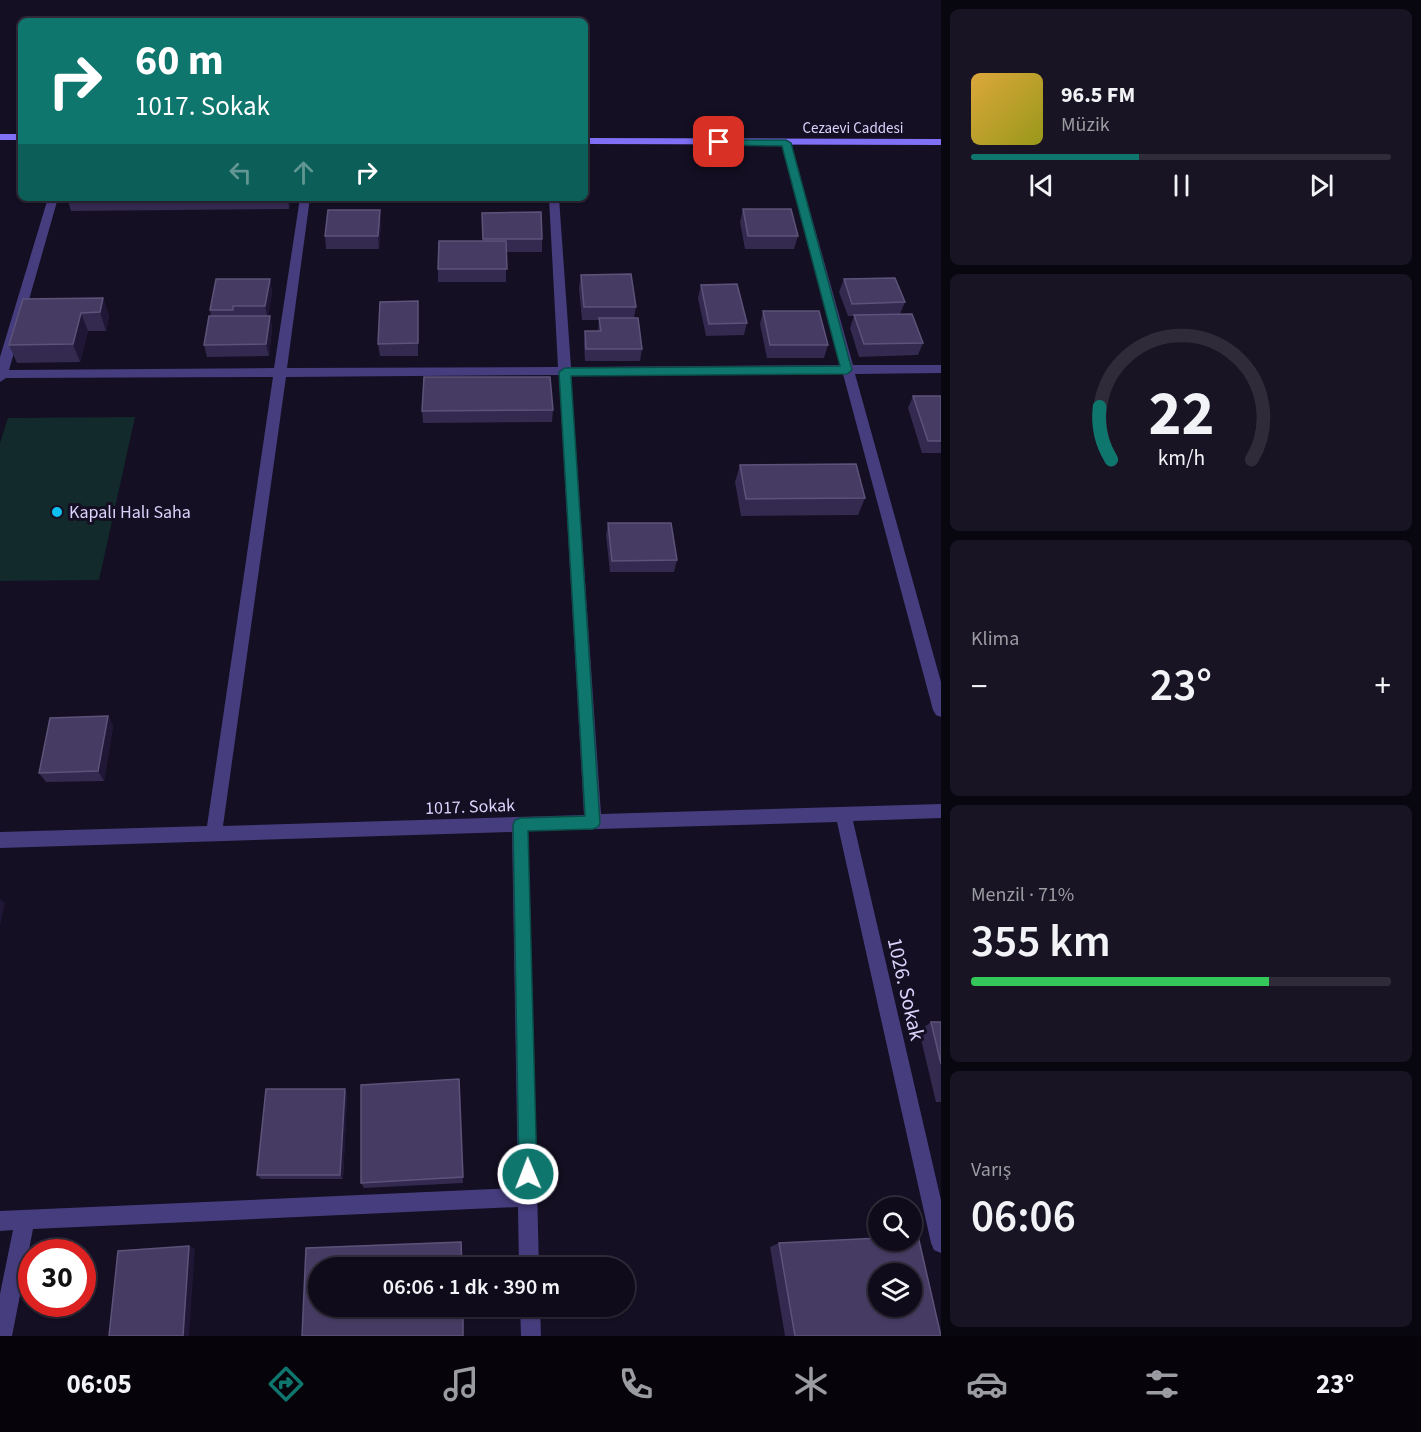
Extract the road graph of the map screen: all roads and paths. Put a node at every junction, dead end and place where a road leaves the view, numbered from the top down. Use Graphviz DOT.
graph roads {
  1 [pos="0,137"];
  2 [pos="18,137"];
  3 [pos="588,141"];
  4 [pos="941,142"];
  5 [pos="786,143"];
  6 [pos="52,201"];
  7 [pos="305,201"];
  8 [pos="554,201"];
  9 [pos="941,369"];
  10 [pos="847,370"];
  11 [pos="565,372"];
  12 [pos="278,373"];
  13 [pos="1,376"];
  14 [pos="941,710"];
  15 [pos="941,811"];
  16 [pos="843,814"];
  17 [pos="593,823"];
  18 [pos="520,825"];
  19 [pos="214,834"];
  20 [pos="0,840"];
  21 [pos="528,1197"];
  22 [pos="25,1220"];
  23 [pos="0,1221"];
  24 [pos="941,1244"];
  25 [pos="530,1257"];
  26 [pos="530,1317"];
  27 [pos="2,1336"];
  28 [pos="531,1336"];
  1 -- 2 [label="street"];
  3 -- 5 [label="street, Cezaevi Caddesi"];
  4 -- 5 [label="street, Cezaevi Caddesi"];
  5 -- 10 [label="street"];
  6 -- 13 [label="street"];
  7 -- 12 [label="street"];
  8 -- 11 [label="street"];
  9 -- 10 [label="street"];
  10 -- 11 [label="street"];
  10 -- 14 [label="street"];
  11 -- 12 [label="street"];
  11 -- 17 [label="street"];
  12 -- 13 [label="street"];
  12 -- 19 [label="street"];
  15 -- 16 [label="street, 1017. Sokak"];
  16 -- 17 [label="street, 1017. Sokak"];
  16 -- 24 [label="street, 1026. Sokak"];
  17 -- 18 [label="street, 1017. Sokak"];
  18 -- 19 [label="street, 1017. Sokak"];
  18 -- 21 [label="street"];
  19 -- 20 [label="street, 1017. Sokak"];
  21 -- 22 [label="street"];
  21 -- 25 [label="street"];
  22 -- 23 [label="street"];
  22 -- 27 [label="street"];
  26 -- 28 [label="street"];
}
